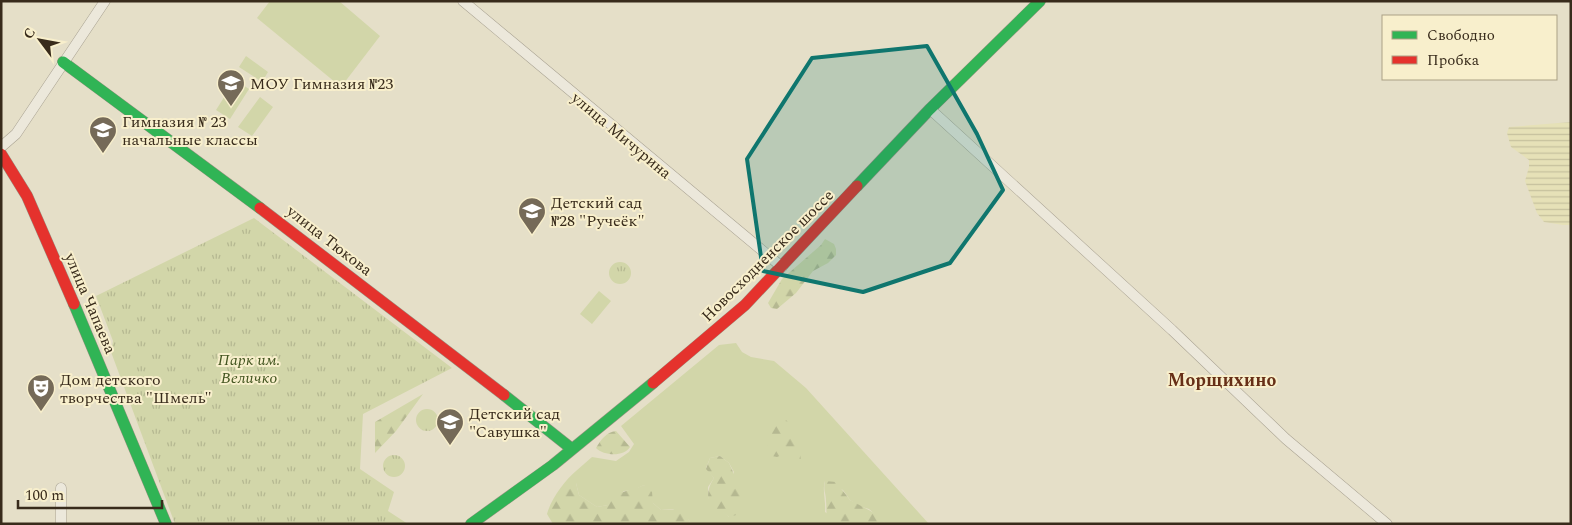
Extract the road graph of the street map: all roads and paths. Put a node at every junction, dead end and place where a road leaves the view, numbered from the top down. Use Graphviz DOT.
graph roads {
  1 [pos="105,1"];
  2 [pos="463,1"];
  3 [pos="1040,1"];
  4 [pos="63,62"];
  5 [pos="930,109"];
  6 [pos="1,147"];
  7 [pos="1,154"];
  8 [pos="5,164"];
  9 [pos="782,267"];
  10 [pos="572,449"];
  11 [pos="61,488"];
  12 [pos="61,524"];
  13 [pos="166,524"];
  14 [pos="471,524"];
  15 [pos="1387,524"];
  1 -- 4 [label="street"];
  2 -- 9 [label="street, улица Мичурина"];
  3 -- 5 [label="street, Новосходненское шоссе"];
  4 -- 6 [label="street"];
  4 -- 10 [label="street, улица Тюкова"];
  5 -- 9 [label="street, Новосходненское шоссе"];
  5 -- 15 [label="street"];
  7 -- 8 [label="street, улица Чапаева"];
  8 -- 13 [label="street, улица Чапаева"];
  9 -- 10 [label="street, Новосходненское шоссе"];
  10 -- 14 [label="street, Новосходненское шоссе"];
  11 -- 12 [label="street"];
}
